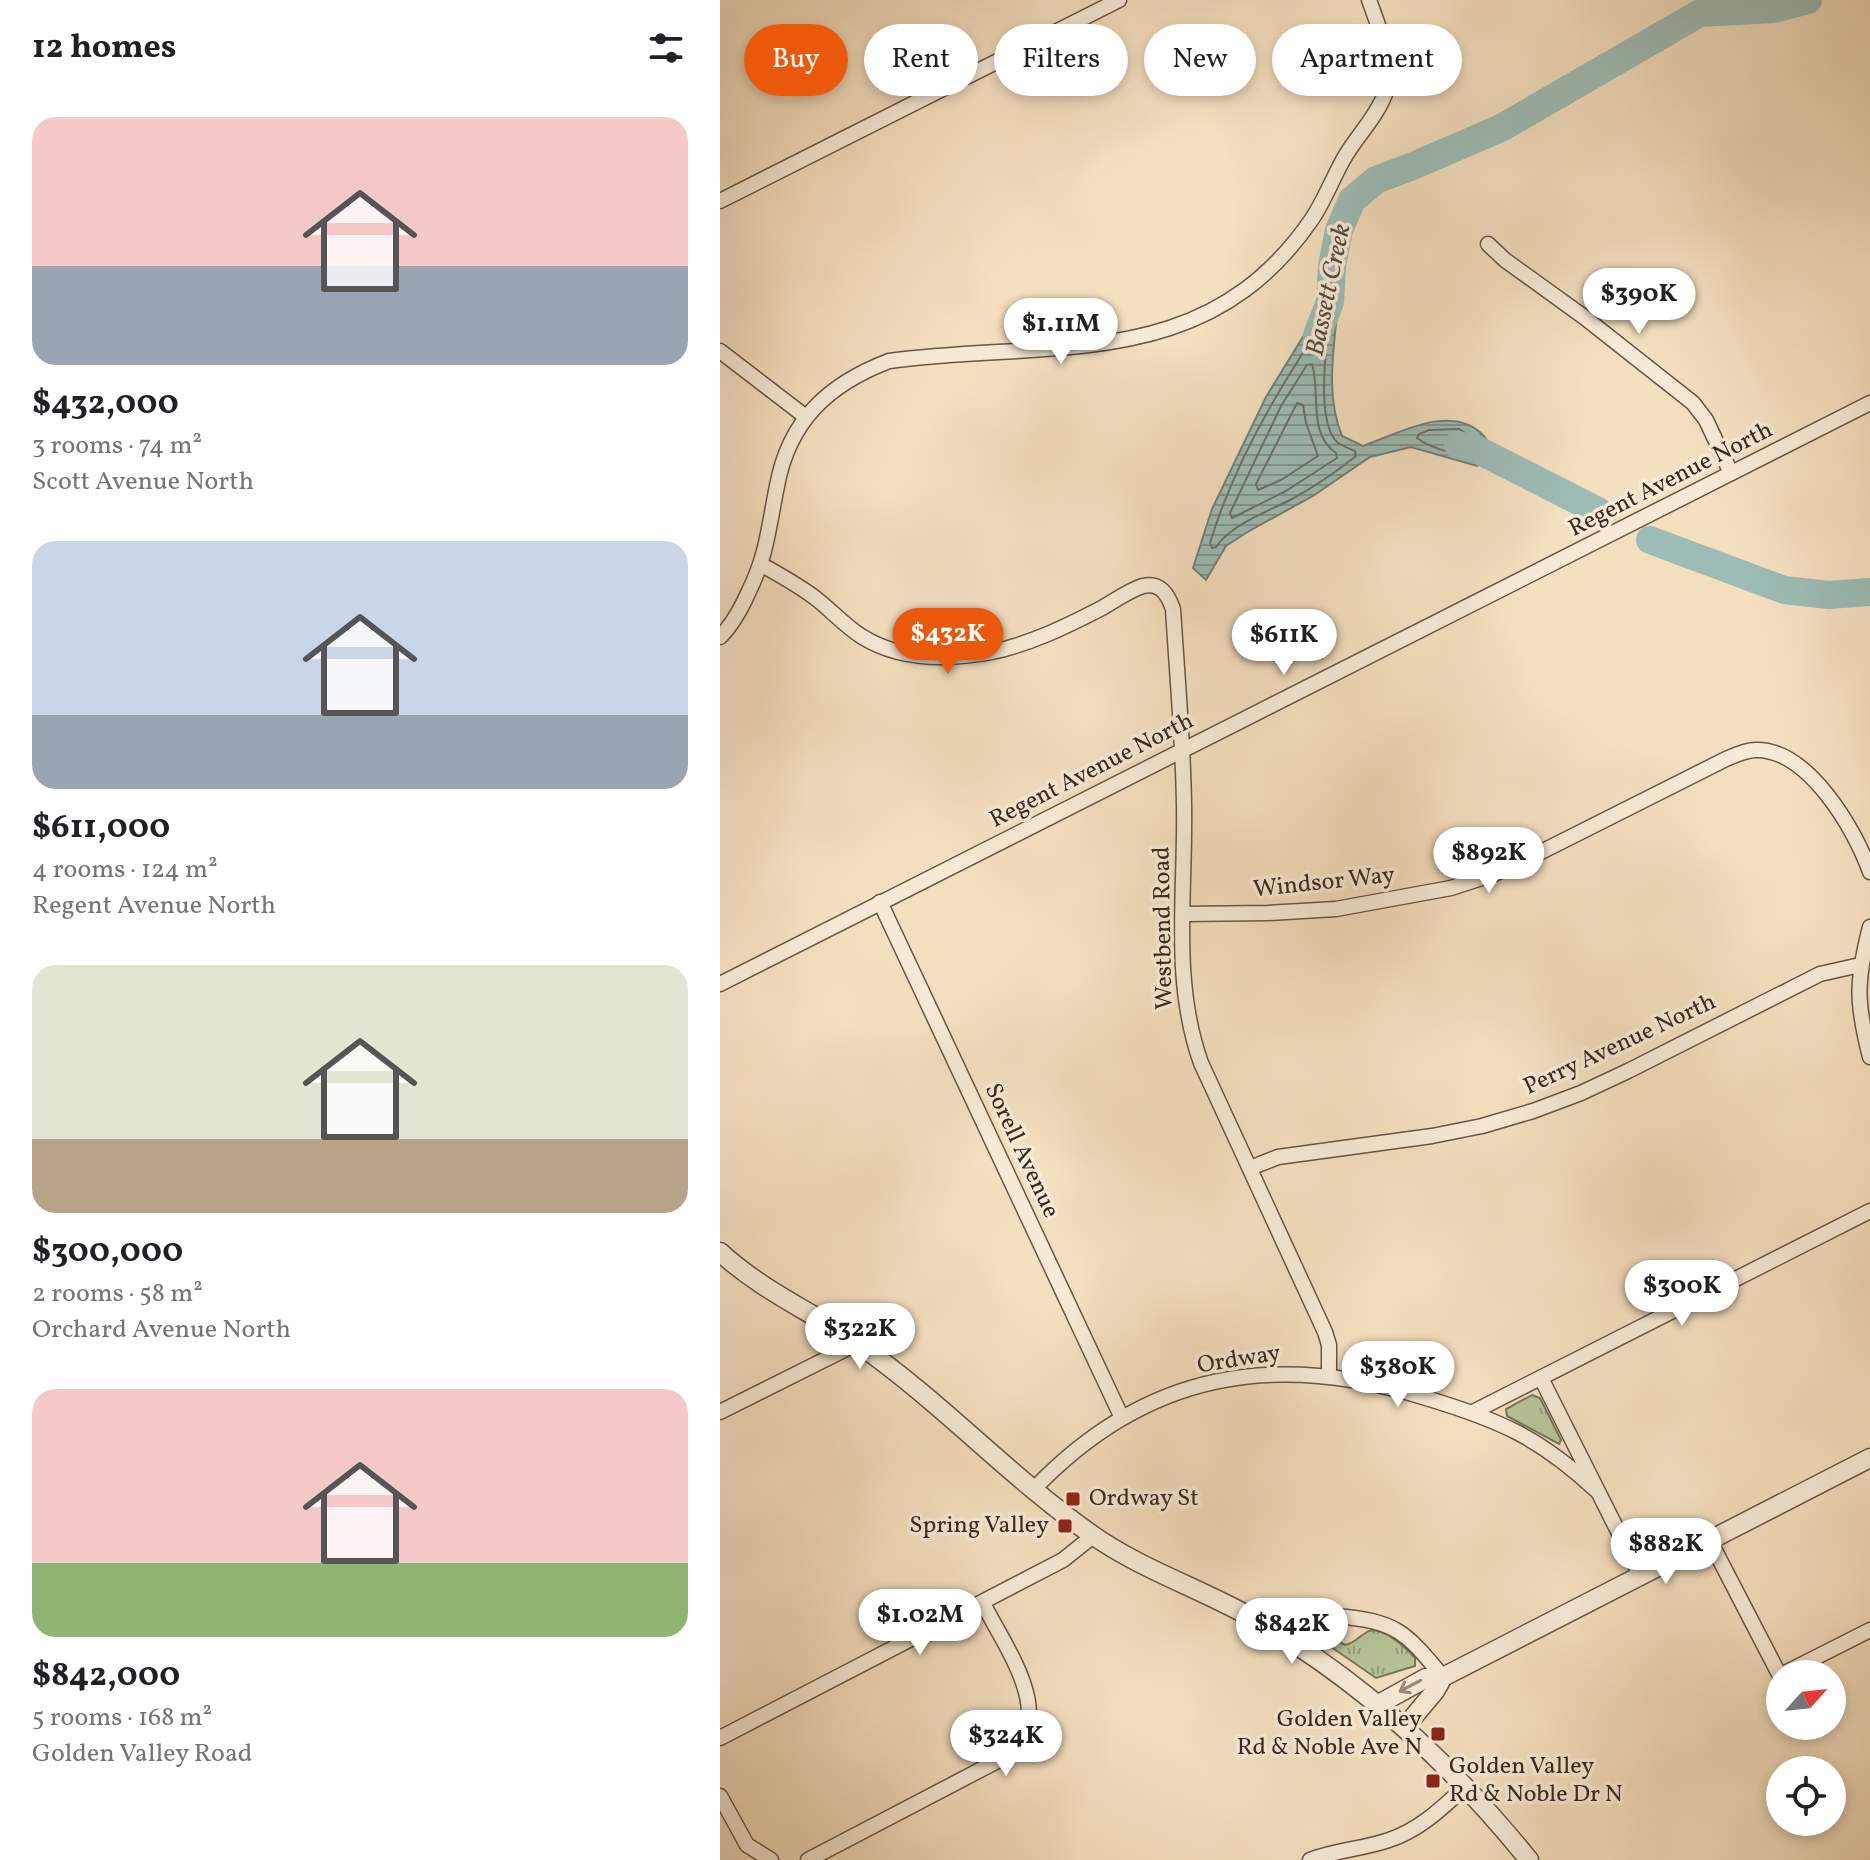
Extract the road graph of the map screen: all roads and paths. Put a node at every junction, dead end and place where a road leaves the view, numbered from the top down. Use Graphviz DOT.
graph roads {
  1 [pos="1119,0"];
  2 [pos="1369,0"];
  3 [pos="720,201"];
  4 [pos="1488,244"];
  5 [pos="720,351"];
  6 [pos="1870,403"];
  7 [pos="806,417"];
  8 [pos="1731,473"];
  9 [pos="762,565"];
  10 [pos="720,637"];
  11 [pos="1181,751"];
  12 [pos="1870,872"];
  13 [pos="880,902"];
  14 [pos="1183,914"];
  15 [pos="1870,927"];
  16 [pos="1860,965"];
  17 [pos="720,984"];
  18 [pos="1870,1057"];
  19 [pos="1250,1168"];
  20 [pos="1870,1211"];
  21 [pos="720,1252"];
  22 [pos="858,1343"];
  23 [pos="1329,1375"];
  24 [pos="1541,1378"];
  25 [pos="720,1412"];
  26 [pos="1473,1412"];
  27 [pos="1122,1418"];
  28 [pos="1870,1458"];
  29 [pos="1034,1489"];
  30 [pos="1596,1490"];
  31 [pos="1093,1536"];
  32 [pos="1710,1541"];
  33 [pos="1640,1575"];
  34 [pos="983,1603"];
  35 [pos="1335,1616"];
  36 [pos="1870,1630"];
  37 [pos="1774,1660"];
  38 [pos="1811,1660"];
  39 [pos="1443,1677"];
  40 [pos="1379,1704"];
  41 [pos="1405,1727"];
  42 [pos="720,1738"];
  43 [pos="1466,1786"];
  44 [pos="720,1796"];
  45 [pos="771,1860"];
  46 [pos="808,1860"];
  47 [pos="1310,1860"];
  48 [pos="1529,1860"];
  1 -- 3 [label="street"];
  2 -- 7 [label="street"];
  4 -- 8 [label="street"];
  5 -- 7 [label="street"];
  6 -- 8 [label="street, Regent Avenue North"];
  7 -- 9 [label="street"];
  8 -- 11 [label="street, Regent Avenue North"];
  9 -- 10 [label="street"];
  9 -- 11 [label="street, Westbend Road"];
  11 -- 13 [label="street, Regent Avenue North"];
  11 -- 14 [label="street, Westbend Road"];
  12 -- 14 [label="street, Windsor Way"];
  13 -- 17 [label="street, Regent Avenue North"];
  13 -- 27 [label="street, Sorell Avenue"];
  14 -- 19 [label="street, Westbend Road"];
  15 -- 16 [label="street"];
  16 -- 18 [label="street"];
  16 -- 19 [label="street, Perry Avenue North"];
  19 -- 23 [label="street, Westbend Road"];
  20 -- 24 [label="street"];
  21 -- 22 [label="street"];
  22 -- 25 [label="street"];
  22 -- 29 [label="street"];
  23 -- 26 [label="street, Ordway"];
  23 -- 27 [label="street, Ordway"];
  24 -- 26 [label="street"];
  24 -- 30 [label="street, Ordway"];
  26 -- 30 [label="street, Ordway"];
  27 -- 29 [label="street, Ordway"];
  28 -- 32 [label="street"];
  29 -- 31 [label="street"];
  30 -- 33 [label="street, Ordway"];
  31 -- 34 [label="street"];
  31 -- 40 [label="street"];
  32 -- 33 [label="street"];
  32 -- 37 [label="street"];
  33 -- 39 [label="street"];
  34 -- 42 [label="street"];
  34 -- 46 [label="street"];
  35 -- 39 [label="street"];
  36 -- 38 [label="street"];
  39 -- 40 [label="street, one-way"];
  39 -- 41 [label="street"];
  40 -- 41 [label="street"];
  41 -- 43 [label="street"];
  43 -- 47 [label="street"];
  43 -- 48 [label="street"];
  44 -- 45 [label="street"];
}
